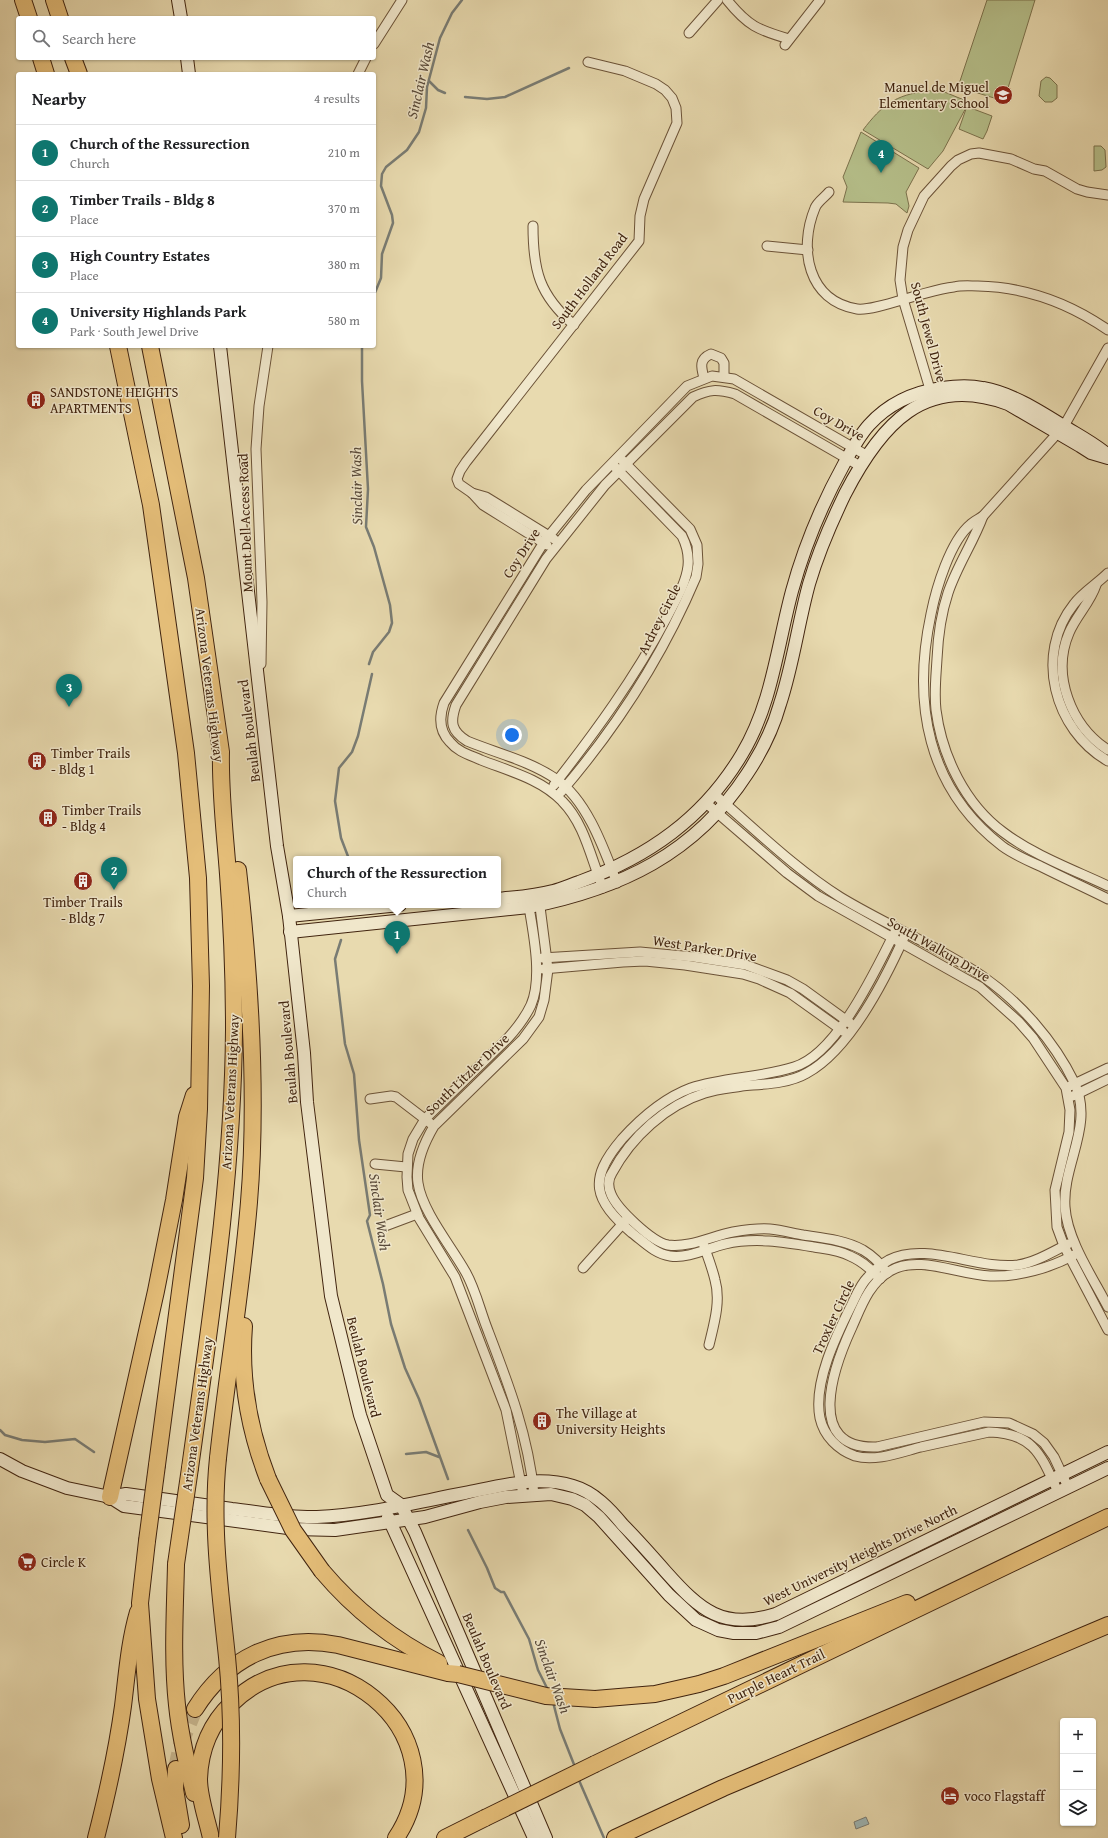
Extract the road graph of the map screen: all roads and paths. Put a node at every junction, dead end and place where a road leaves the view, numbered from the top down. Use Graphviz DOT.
graph roads {
  1 [pos="23,0"];
  2 [pos="54,0"];
  3 [pos="178,0"];
  4 [pos="402,0"];
  5 [pos="718,0"];
  6 [pos="728,0"];
  7 [pos="820,0"];
  8 [pos="28,16"];
  9 [pos="59,16"];
  10 [pos="181,16"];
  11 [pos="688,33"];
  12 [pos="376,41"];
  13 [pos="42,60"];
  14 [pos="75,60"];
  15 [pos="187,60"];
  16 [pos="365,60"];
  17 [pos="588,62"];
  18 [pos="45,72"];
  19 [pos="78,72"];
  20 [pos="190,72"];
  21 [pos="359,72"];
  22 [pos="829,192"];
  23 [pos="1108,194"];
  24 [pos="533,226"];
  25 [pos="767,246"];
  26 [pos="808,250"];
  27 [pos="903,299"];
  28 [pos="574,325"];
  29 [pos="1108,330"];
  30 [pos="118,348"];
  31 [pos="150,348"];
  32 [pos="220,348"];
  33 [pos="268,348"];
  34 [pos="1108,348"];
  35 [pos="724,376"];
  36 [pos="704,378"];
  37 [pos="932,395"];
  38 [pos="1060,430"];
  39 [pos="853,447"];
  40 [pos="866,455"];
  41 [pos="1108,457"];
  42 [pos="847,458"];
  43 [pos="615,459"];
  44 [pos="626,464"];
  45 [pos="860,466"];
  46 [pos="619,471"];
  47 [pos="983,516"];
  48 [pos="546,539"];
  49 [pos="556,546"];
  50 [pos="1108,573"];
  51 [pos="1096,585"];
  52 [pos="261,700"];
  53 [pos="454,731"];
  54 [pos="446,738"];
  55 [pos="1108,750"];
  56 [pos="221,752"];
  57 [pos="1108,761"];
  58 [pos="952,764"];
  59 [pos="941,769"];
  60 [pos="558,780"];
  61 [pos="566,788"];
  62 [pos="550,790"];
  63 [pos="558,796"];
  64 [pos="710,798"];
  65 [pos="721,808"];
  66 [pos="611,869"];
  67 [pos="598,875"];
  68 [pos="617,883"];
  69 [pos="1108,886"];
  70 [pos="603,888"];
  71 [pos="1108,898"];
  72 [pos="501,899"];
  73 [pos="534,901"];
  74 [pos="501,905"];
  75 [pos="370,908"];
  76 [pos="479,908"];
  77 [pos="289,916"];
  78 [pos="898,928"];
  79 [pos="290,932"];
  80 [pos="906,933"];
  81 [pos="892,938"];
  82 [pos="902,943"];
  83 [pos="536,958"];
  84 [pos="547,958"];
  85 [pos="548,969"];
  86 [pos="536,970"];
  87 [pos="846,1020"];
  88 [pos="855,1026"];
  89 [pos="839,1028"];
  90 [pos="848,1035"];
  91 [pos="1108,1068"];
  92 [pos="199,1078"];
  93 [pos="1108,1079"];
  94 [pos="1075,1084"];
  95 [pos="1066,1088"];
  96 [pos="1078,1094"];
  97 [pos="370,1098"];
  98 [pos="1068,1098"];
  99 [pos="425,1119"];
  100 [pos="434,1126"];
  101 [pos="376,1164"];
  102 [pos="406,1167"];
  103 [pos="417,1214"];
  104 [pos="629,1217"];
  105 [pos="622,1224"];
  106 [pos="385,1226"];
  107 [pos="702,1240"];
  108 [pos="1074,1240"];
  109 [pos="1064,1246"];
  110 [pos="705,1249"];
  111 [pos="1079,1252"];
  112 [pos="244,1253"];
  113 [pos="1070,1257"];
  114 [pos="583,1268"];
  115 [pos="884,1269"];
  116 [pos="876,1275"];
  117 [pos="1108,1307"];
  118 [pos="1108,1330"];
  119 [pos="709,1345"];
  120 [pos="1108,1452"];
  121 [pos="0,1459"];
  122 [pos="1108,1468"];
  123 [pos="1057,1477"];
  124 [pos="527,1482"];
  125 [pos="1063,1489"];
  126 [pos="529,1494"];
  127 [pos="387,1495"];
  128 [pos="110,1497"];
  129 [pos="402,1505"];
  130 [pos="385,1508"];
  131 [pos="1108,1517"];
  132 [pos="409,1520"];
  133 [pos="391,1523"];
  134 [pos="1037,1552"];
  135 [pos="140,1603"];
  136 [pos="1108,1625"];
  137 [pos="458,1674"];
  138 [pos="195,1709"];
  139 [pos="176,1769"];
  140 [pos="621,1835"];
  141 [pos="96,1838"];
  142 [pos="174,1838"];
  143 [pos="184,1838"];
  144 [pos="207,1838"];
  145 [pos="211,1838"];
  146 [pos="227,1838"];
  147 [pos="396,1838"];
  148 [pos="445,1838"];
  149 [pos="534,1838"];
  150 [pos="546,1838"];
  1 -- 8 [label="highway"];
  2 -- 9 [label="highway"];
  3 -- 10 [label="street"];
  4 -- 12 [label="street"];
  5 -- 11 [label="street"];
  6 -- 7 [label="street"];
  13 -- 18 [label="highway"];
  14 -- 19 [label="highway"];
  15 -- 20 [label="street"];
  16 -- 21 [label="street"];
  17 -- 28 [label="street, South Holland Road"];
  22 -- 26 [label="street"];
  23 -- 27 [label="street, South Jewel Drive"];
  24 -- 28 [label="street"];
  25 -- 26 [label="street"];
  26 -- 27 [label="street"];
  27 -- 29 [label="street"];
  27 -- 37 [label="street, South Jewel Drive"];
  28 -- 48 [label="street, South Holland Road"];
  30 -- 92 [label="highway"];
  31 -- 56 [label="highway, Arizona Veterans Highway"];
  32 -- 52 [label="street, Beulah Boulevard"];
  33 -- 52 [label="street, Mount Dell Access Road"];
  34 -- 38 [label="street"];
  35 -- 36 [label="street, Coy Drive"];
  35 -- 36 [label="street"];
  35 -- 39 [label="street, Coy Drive"];
  36 -- 43 [label="street, Coy Drive"];
  37 -- 38 [label="street"];
  37 -- 39 [label="street"];
  37 -- 40 [label="street"];
  38 -- 41 [label="street"];
  38 -- 47 [label="street"];
  39 -- 40 [label="street, Coy Drive"];
  39 -- 42 [label="street"];
  40 -- 45 [label="street"];
  42 -- 44 [label="street, Coy Drive"];
  42 -- 45 [label="street, Coy Drive"];
  42 -- 64 [label="street"];
  43 -- 44 [label="street, Ardrey Circle"];
  43 -- 46 [label="street, Ardrey Circle"];
  43 -- 48 [label="street, Coy Drive"];
  44 -- 46 [label="street, Coy Drive"];
  44 -- 61 [label="street, Ardrey Circle"];
  45 -- 65 [label="street"];
  46 -- 49 [label="street, Coy Drive"];
  46 -- 60 [label="street, Ardrey Circle"];
  47 -- 58 [label="street"];
  47 -- 59 [label="street"];
  48 -- 49 [label="street, South Holland Road"];
  48 -- 54 [label="street, Coy Drive"];
  49 -- 53 [label="street, Coy Drive"];
  50 -- 51 [label="street"];
  51 -- 55 [label="street"];
  51 -- 57 [label="street"];
  52 -- 77 [label="street, Beulah Boulevard"];
  53 -- 54 [label="street"];
  53 -- 60 [label="street"];
  54 -- 62 [label="street"];
  56 -- 112 [label="highway"];
  56 -- 144 [label="highway, Arizona Veterans Highway, bridge"];
  58 -- 59 [label="street"];
  58 -- 69 [label="street"];
  59 -- 71 [label="street"];
  60 -- 61 [label="street"];
  60 -- 62 [label="street, Ardrey Circle"];
  61 -- 63 [label="street, Ardrey Circle"];
  61 -- 66 [label="street"];
  62 -- 63 [label="street"];
  63 -- 67 [label="street"];
  64 -- 65 [label="street, South Walkup Drive"];
  64 -- 66 [label="street"];
  65 -- 68 [label="street"];
  65 -- 78 [label="street, South Walkup Drive"];
  65 -- 81 [label="street, South Walkup Drive"];
  66 -- 67 [label="street"];
  66 -- 68 [label="street"];
  67 -- 70 [label="street"];
  67 -- 73 [label="street"];
  68 -- 70 [label="street"];
  70 -- 73 [label="street"];
  72 -- 73 [label="street"];
  73 -- 74 [label="street"];
  73 -- 83 [label="street, South Litzler Drive"];
  73 -- 84 [label="street, South Litzler Drive"];
  75 -- 77 [label="street"];
  76 -- 79 [label="street"];
  77 -- 79 [label="street, Beulah Boulevard"];
  78 -- 80 [label="street, South Walkup Drive"];
  78 -- 81 [label="street"];
  79 -- 127 [label="street, Beulah Boulevard"];
  80 -- 82 [label="street"];
  80 -- 94 [label="street, South Walkup Drive"];
  81 -- 82 [label="street, South Walkup Drive"];
  81 -- 87 [label="street"];
  82 -- 88 [label="street"];
  82 -- 95 [label="street, South Walkup Drive"];
  83 -- 84 [label="street, West Parker Drive"];
  83 -- 86 [label="street, South Litzler Drive"];
  84 -- 85 [label="street, South Litzler Drive"];
  84 -- 87 [label="street, West Parker Drive"];
  85 -- 86 [label="street, West Parker Drive"];
  85 -- 89 [label="street, West Parker Drive"];
  85 -- 100 [label="street, South Litzler Drive"];
  86 -- 99 [label="street, South Litzler Drive"];
  87 -- 88 [label="street, West Parker Drive"];
  87 -- 89 [label="street"];
  88 -- 90 [label="street"];
  89 -- 90 [label="street, West Parker Drive"];
  89 -- 105 [label="street"];
  90 -- 104 [label="street"];
  91 -- 94 [label="street"];
  92 -- 128 [label="highway"];
  92 -- 135 [label="highway, bridge"];
  93 -- 96 [label="street"];
  94 -- 95 [label="street"];
  94 -- 96 [label="street, South Walkup Drive"];
  95 -- 98 [label="street, South Walkup Drive"];
  96 -- 98 [label="street"];
  96 -- 108 [label="street, South Walkup Drive"];
  97 -- 99 [label="street"];
  98 -- 109 [label="street, South Walkup Drive"];
  99 -- 100 [label="street"];
  99 -- 102 [label="street, South Litzler Drive"];
  100 -- 124 [label="street, South Litzler Drive"];
  101 -- 102 [label="street"];
  102 -- 103 [label="street, South Litzler Drive"];
  103 -- 106 [label="street"];
  103 -- 124 [label="street, South Litzler Drive"];
  104 -- 105 [label="street"];
  104 -- 107 [label="street"];
  105 -- 110 [label="street"];
  105 -- 114 [label="street"];
  107 -- 110 [label="street"];
  107 -- 115 [label="street"];
  108 -- 109 [label="street, Troxler Circle"];
  108 -- 111 [label="street, South Walkup Drive"];
  109 -- 113 [label="street, South Walkup Drive"];
  109 -- 115 [label="street, Troxler Circle"];
  110 -- 116 [label="street"];
  110 -- 119 [label="street"];
  111 -- 113 [label="street, Troxler Circle"];
  111 -- 117 [label="street, South Walkup Drive"];
  112 -- 137 [label="highway, bridge"];
  112 -- 146 [label="highway, bridge"];
  113 -- 115 [label="street, Troxler Circle"];
  113 -- 118 [label="street, South Walkup Drive"];
  115 -- 116 [label="street, Troxler Circle"];
  116 -- 123 [label="street, Troxler Circle"];
  120 -- 123 [label="street, West University Heights Drive North"];
  121 -- 128 [label="street"];
  122 -- 125 [label="street, West University Heights Drive North"];
  123 -- 124 [label="street, West University Heights Drive North"];
  123 -- 125 [label="street, Troxler Circle"];
  124 -- 126 [label="street, South Litzler Drive"];
  124 -- 129 [label="street, West University Heights Drive North"];
  125 -- 126 [label="street, West University Heights Drive North"];
  126 -- 132 [label="street, West University Heights Drive North"];
  127 -- 129 [label="street"];
  127 -- 130 [label="street"];
  128 -- 130 [label="street, West University Heights Drive North"];
  128 -- 133 [label="street, West University Heights Drive North"];
  129 -- 130 [label="street, West University Heights Drive North"];
  129 -- 132 [label="street, Beulah Boulevard"];
  130 -- 133 [label="street"];
  131 -- 134 [label="highway, Purple Heart Trail"];
  132 -- 133 [label="street, West University Heights Drive North"];
  132 -- 150 [label="street, Beulah Boulevard"];
  133 -- 149 [label="street"];
  134 -- 137 [label="highway, bridge"];
  134 -- 148 [label="highway, Purple Heart Trail, bridge"];
  135 -- 141 [label="highway"];
  135 -- 142 [label="highway"];
  136 -- 140 [label="highway"];
  137 -- 138 [label="highway"];
  139 -- 143 [label="highway"];
  145 -- 147 [label="highway"];
}
